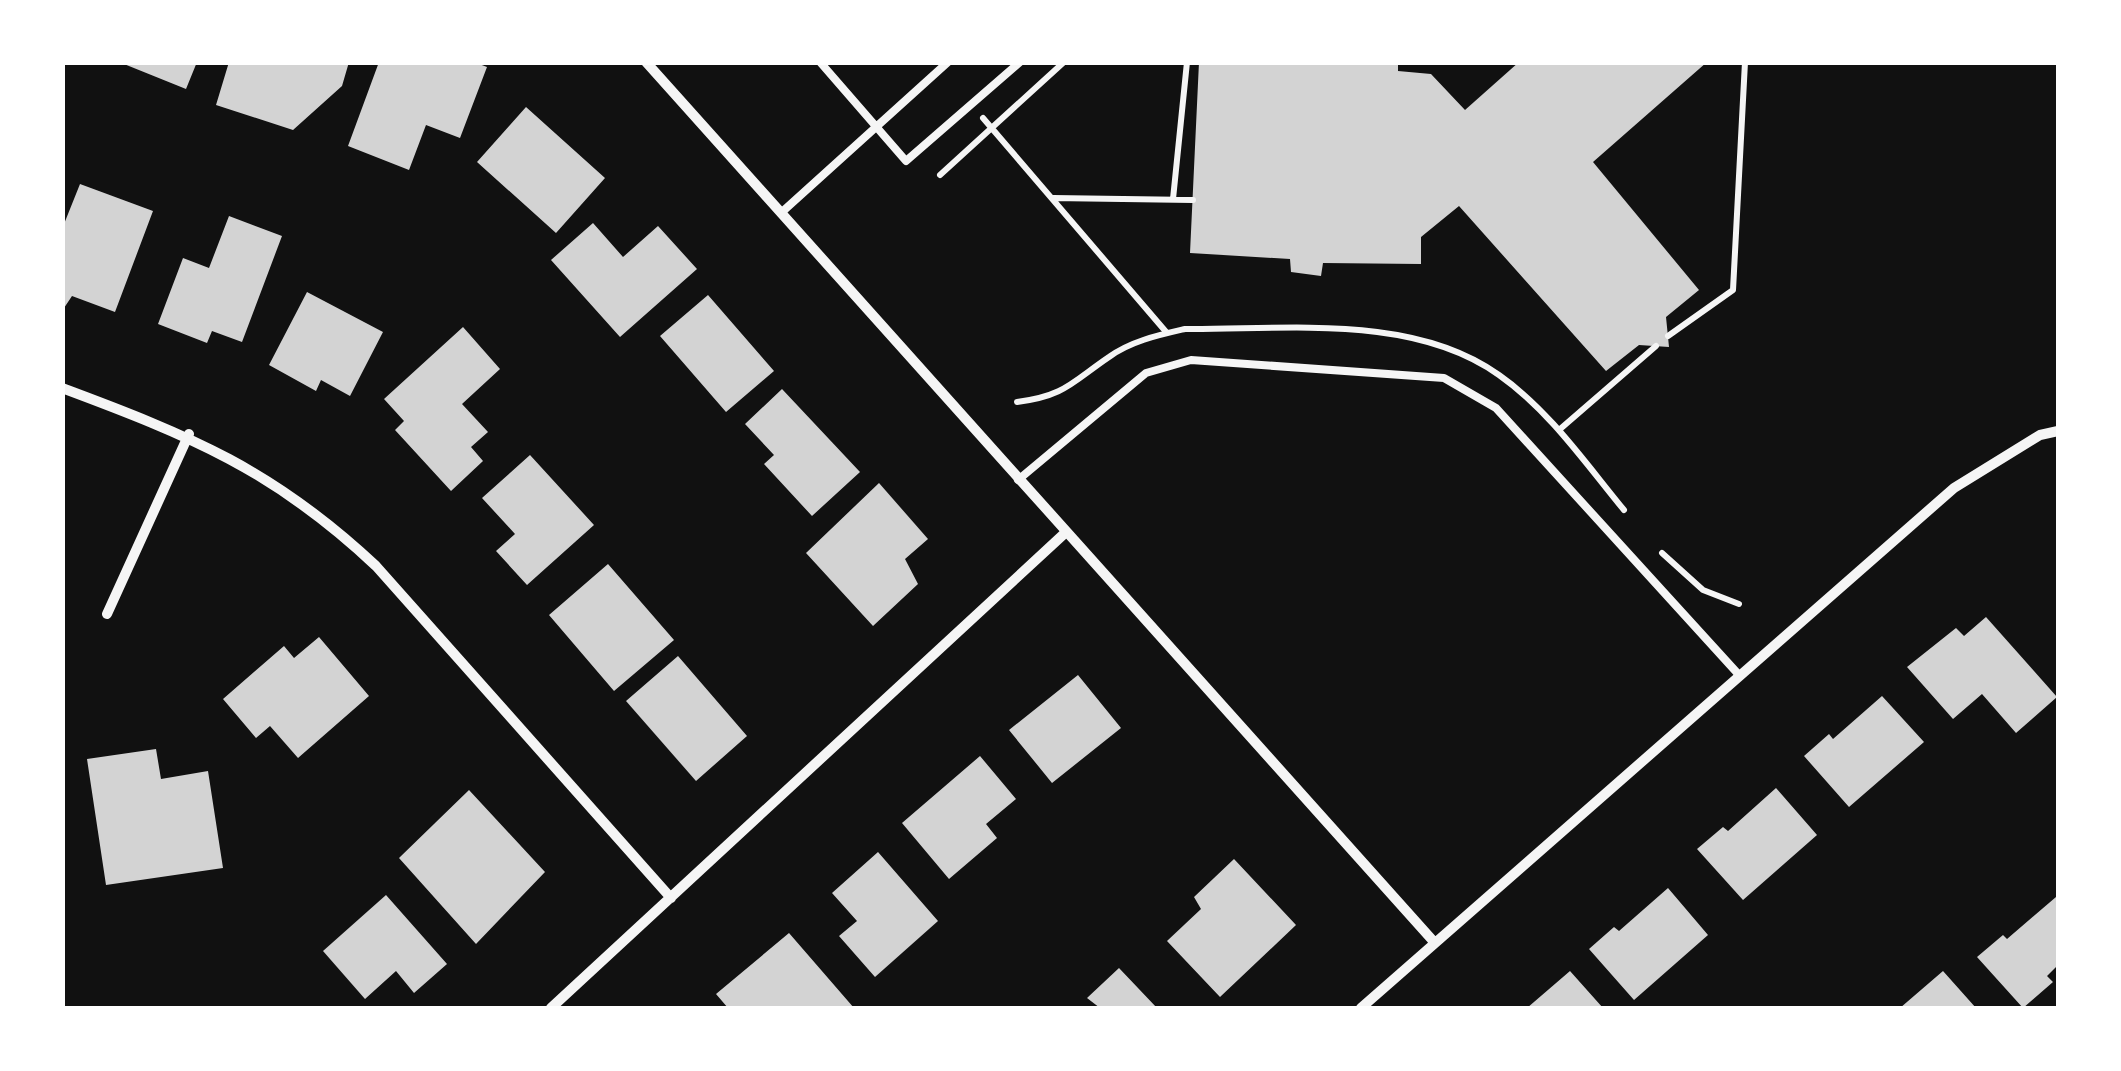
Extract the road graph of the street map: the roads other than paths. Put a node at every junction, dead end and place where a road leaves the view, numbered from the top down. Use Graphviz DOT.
graph roads {
  1 [pos="646,62"];
  2 [pos="820,62"];
  3 [pos="948,62"];
  4 [pos="1020,62"];
  5 [pos="877,127"];
  6 [pos="782,212"];
  7 [pos="62,388"];
  8 [pos="2058,431"];
  9 [pos="189,434"];
  10 [pos="1018,480"];
  11 [pos="1065,534"];
  12 [pos="107,614"];
  13 [pos="1740,676"];
  14 [pos="671,898"];
  15 [pos="1435,943"];
  16 [pos="551,1008"];
  17 [pos="1361,1008"];
  1 -- 6 [label="street"];
  2 -- 5 [label="lane"];
  3 -- 5 [label="lane"];
  4 -- 5 [label="lane"];
  5 -- 6 [label="lane"];
  6 -- 10 [label="street"];
  7 -- 9 [label="street"];
  8 -- 13 [label="street"];
  9 -- 12 [label="street"];
  9 -- 14 [label="street"];
  10 -- 11 [label="street"];
  10 -- 13 [label="lane"];
  11 -- 14 [label="street"];
  11 -- 15 [label="street"];
  13 -- 15 [label="street"];
  14 -- 16 [label="street"];
  15 -- 17 [label="street"];
}
